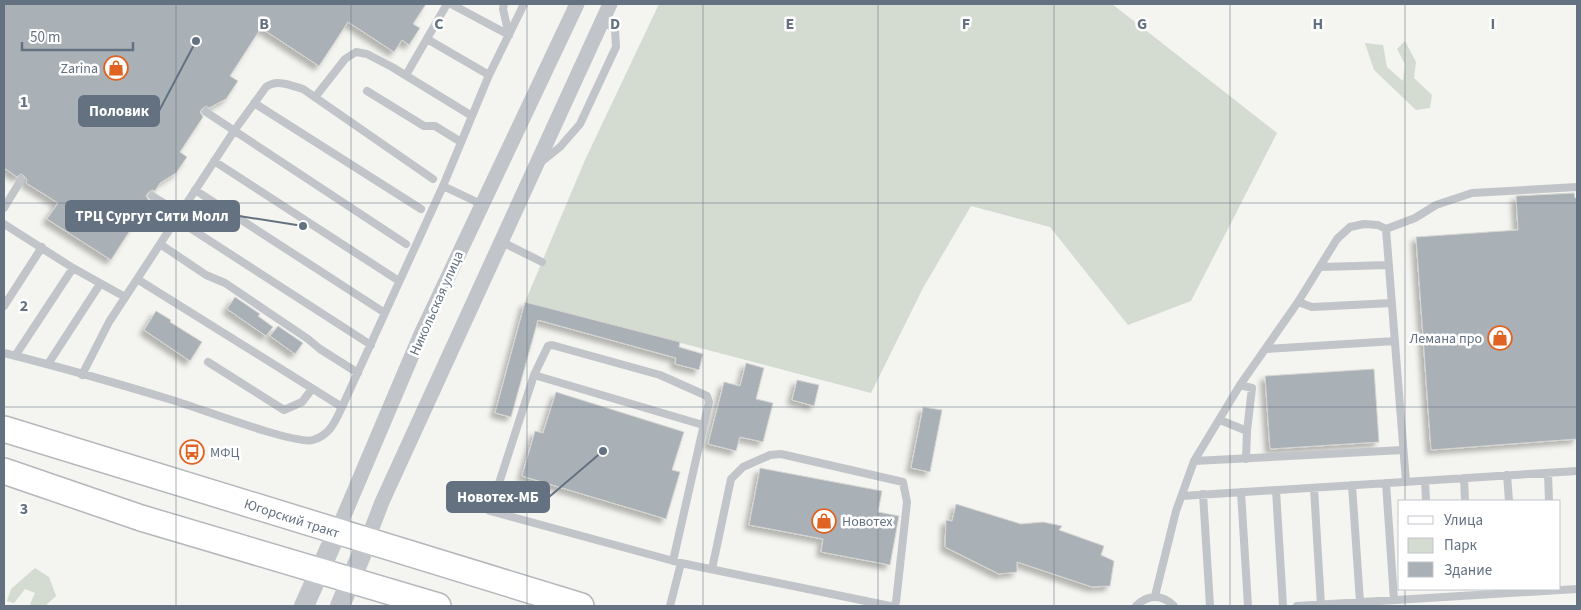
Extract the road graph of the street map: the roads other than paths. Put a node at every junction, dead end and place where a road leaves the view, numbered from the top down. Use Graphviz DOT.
graph roads {
  1 [pos="447,4"];
  2 [pos="451,4"];
  3 [pos="504,4"];
  4 [pos="524,4"];
  5 [pos="576,4"];
  6 [pos="610,4"];
  7 [pos="603,20"];
  8 [pos="509,35"];
  9 [pos="427,39"];
  10 [pos="406,75"];
  11 [pos="489,76"];
  12 [pos="368,91"];
  13 [pos="316,96"];
  14 [pos="254,102"];
  15 [pos="206,112"];
  16 [pos="472,116"];
  17 [pos="234,131"];
  18 [pos="461,142"];
  19 [pos="214,161"];
  20 [pos="537,166"];
  21 [pos="433,179"];
  22 [pos="22,180"];
  23 [pos="443,186"];
  24 [pos="1577,187"];
  25 [pos="195,190"];
  26 [pos="152,196"];
  27 [pos="481,204"];
  28 [pos="4,208"];
  29 [pos="421,209"];
  30 [pos="178,216"];
  31 [pos="6,226"];
  32 [pos="1386,229"];
  33 [pos="4,235"];
  34 [pos="502,242"];
  35 [pos="160,244"];
  36 [pos="406,244"];
  37 [pos="42,247"];
  38 [pos="542,262"];
  39 [pos="1388,265"];
  40 [pos="1321,266"];
  41 [pos="73,268"];
  42 [pos="137,279"];
  43 [pos="399,281"];
  44 [pos="100,284"];
  45 [pos="125,297"];
  46 [pos="1298,302"];
  47 [pos="1392,303"];
  48 [pos="4,306"];
  49 [pos="385,313"];
  50 [pos="1395,341"];
  51 [pos="371,345"];
  52 [pos="1266,349"];
  53 [pos="4,353"];
  54 [pos="15,356"];
  55 [pos="208,362"];
  56 [pos="48,364"];
  57 [pos="358,373"];
  58 [pos="82,375"];
  59 [pos="534,375"];
  60 [pos="1240,385"];
  61 [pos="312,389"];
  62 [pos="342,407"];
  63 [pos="1220,420"];
  64 [pos="703,425"];
  65 [pos="4,428"];
  66 [pos="1247,431"];
  67 [pos="1403,450"];
  68 [pos="1246,459"];
  69 [pos="1194,461"];
  70 [pos="4,471"];
  71 [pos="1577,471"];
  72 [pos="1548,473"];
  73 [pos="1508,475"];
  74 [pos="1464,478"];
  75 [pos="1424,481"];
  76 [pos="1406,482"];
  77 [pos="1386,483"];
  78 [pos="1352,485"];
  79 [pos="1314,488"];
  80 [pos="1276,490"];
  81 [pos="1241,492"];
  82 [pos="1204,494"];
  83 [pos="1182,496"];
  84 [pos="1426,500"];
  85 [pos="1465,500"];
  86 [pos="1509,500"];
  87 [pos="1549,500"];
  88 [pos="337,532"];
  89 [pos="367,541"];
  90 [pos="677,562"];
  91 [pos="712,569"];
  92 [pos="320,570"];
  93 [pos="352,580"];
  94 [pos="1577,589"];
  95 [pos="1431,590"];
  96 [pos="1555,590"];
  97 [pos="1561,590"];
  98 [pos="1515,591"];
  99 [pos="1471,592"];
  100 [pos="1155,596"];
  101 [pos="1432,598"];
  102 [pos="1394,600"];
  103 [pos="1360,602"];
  104 [pos="1321,605"];
  105 [pos="304,606"];
  106 [pos="340,606"];
  107 [pos="438,606"];
  108 [pos="581,606"];
  109 [pos="670,606"];
  110 [pos="890,606"];
  111 [pos="894,606"];
  112 [pos="1136,606"];
  113 [pos="1174,606"];
  114 [pos="1210,606"];
  115 [pos="1248,606"];
  116 [pos="1283,606"];
  117 [pos="1297,606"];
  1 -- 9 [label="lane"];
  2 -- 8 [label="lane"];
  3 -- 8 [label="lane"];
  4 -- 8 [label="lane"];
  5 -- 27 [label="street, Никольская улица"];
  6 -- 7 [label="street"];
  7 -- 20 [label="street"];
  7 -- 20 [label="lane"];
  8 -- 11 [label="lane"];
  9 -- 10 [label="lane"];
  9 -- 11 [label="lane"];
  10 -- 13 [label="lane"];
  10 -- 16 [label="lane"];
  11 -- 16 [label="lane"];
  12 -- 18 [label="lane"];
  13 -- 14 [label="lane"];
  13 -- 21 [label="lane"];
  14 -- 17 [label="lane"];
  14 -- 29 [label="lane"];
  15 -- 17 [label="lane"];
  16 -- 18 [label="lane"];
  17 -- 19 [label="lane"];
  17 -- 36 [label="lane"];
  18 -- 23 [label="lane"];
  19 -- 25 [label="lane"];
  19 -- 43 [label="lane"];
  20 -- 34 [label="street"];
  22 -- 28 [label="lane"];
  23 -- 27 [label="lane"];
  23 -- 43 [label="lane"];
  24 -- 32 [label="lane"];
  25 -- 30 [label="lane"];
  25 -- 49 [label="lane"];
  26 -- 30 [label="lane"];
  27 -- 88 [label="street, Никольская улица"];
  30 -- 35 [label="lane"];
  30 -- 51 [label="lane"];
  31 -- 33 [label="lane"];
  31 -- 37 [label="lane"];
  32 -- 39 [label="lane"];
  32 -- 40 [label="lane"];
  34 -- 38 [label="lane"];
  34 -- 89 [label="street"];
  35 -- 42 [label="lane"];
  35 -- 57 [label="lane"];
  37 -- 41 [label="lane"];
  37 -- 48 [label="lane"];
  39 -- 40 [label="lane"];
  39 -- 47 [label="lane"];
  40 -- 46 [label="lane"];
  41 -- 44 [label="lane"];
  41 -- 54 [label="lane"];
  42 -- 45 [label="lane"];
  42 -- 61 [label="lane"];
  43 -- 49 [label="lane"];
  44 -- 45 [label="lane"];
  44 -- 56 [label="lane"];
  45 -- 58 [label="lane"];
  46 -- 47 [label="lane"];
  46 -- 52 [label="lane"];
  47 -- 50 [label="lane"];
  49 -- 51 [label="lane"];
  50 -- 52 [label="lane"];
  50 -- 67 [label="lane"];
  51 -- 57 [label="lane"];
  52 -- 60 [label="lane"];
  53 -- 54 [label="lane"];
  54 -- 56 [label="lane"];
  55 -- 61 [label="lane"];
  56 -- 58 [label="lane"];
  57 -- 62 [label="lane"];
  58 -- 62 [label="lane"];
  59 -- 64 [label="lane"];
  59 -- 64 [label="lane"];
  59 -- 90 [label="lane"];
  60 -- 63 [label="lane"];
  60 -- 66 [label="lane"];
  61 -- 62 [label="lane"];
  63 -- 66 [label="lane"];
  63 -- 69 [label="lane"];
  64 -- 90 [label="lane"];
  65 -- 88 [label="main road, Югорский тракт"];
  66 -- 68 [label="lane"];
  67 -- 68 [label="lane"];
  67 -- 76 [label="lane"];
  68 -- 69 [label="lane"];
  69 -- 83 [label="lane"];
  70 -- 92 [label="main road"];
  71 -- 72 [label="lane"];
  72 -- 73 [label="lane"];
  72 -- 87 [label="lane"];
  73 -- 74 [label="lane"];
  73 -- 86 [label="lane"];
  74 -- 75 [label="lane"];
  74 -- 85 [label="lane"];
  75 -- 76 [label="lane"];
  75 -- 84 [label="lane"];
  76 -- 77 [label="lane"];
  77 -- 78 [label="lane"];
  77 -- 102 [label="lane"];
  78 -- 79 [label="lane"];
  78 -- 103 [label="lane"];
  79 -- 80 [label="lane"];
  79 -- 104 [label="lane"];
  80 -- 81 [label="lane"];
  80 -- 116 [label="lane"];
  81 -- 82 [label="lane"];
  81 -- 115 [label="lane"];
  82 -- 83 [label="lane"];
  82 -- 114 [label="lane"];
  83 -- 100 [label="lane"];
  88 -- 89 [label="main road, Югорский тракт"];
  88 -- 92 [label="street, Никольская улица"];
  89 -- 93 [label="street"];
  89 -- 108 [label="main road, Югорский тракт"];
  90 -- 91 [label="lane"];
  90 -- 109 [label="lane"];
  91 -- 110 [label="lane"];
  91 -- 111 [label="lane"];
  92 -- 93 [label="main road"];
  92 -- 105 [label="street, Никольская улица"];
  93 -- 106 [label="street"];
  93 -- 107 [label="main road"];
  94 -- 97 [label="lane"];
  95 -- 101 [label="lane"];
  96 -- 98 [label="lane"];
  98 -- 99 [label="lane"];
  99 -- 101 [label="lane"];
  100 -- 112 [label="lane"];
  100 -- 113 [label="lane"];
  101 -- 102 [label="lane"];
  102 -- 103 [label="lane"];
  103 -- 104 [label="lane"];
  104 -- 117 [label="lane"];
}
